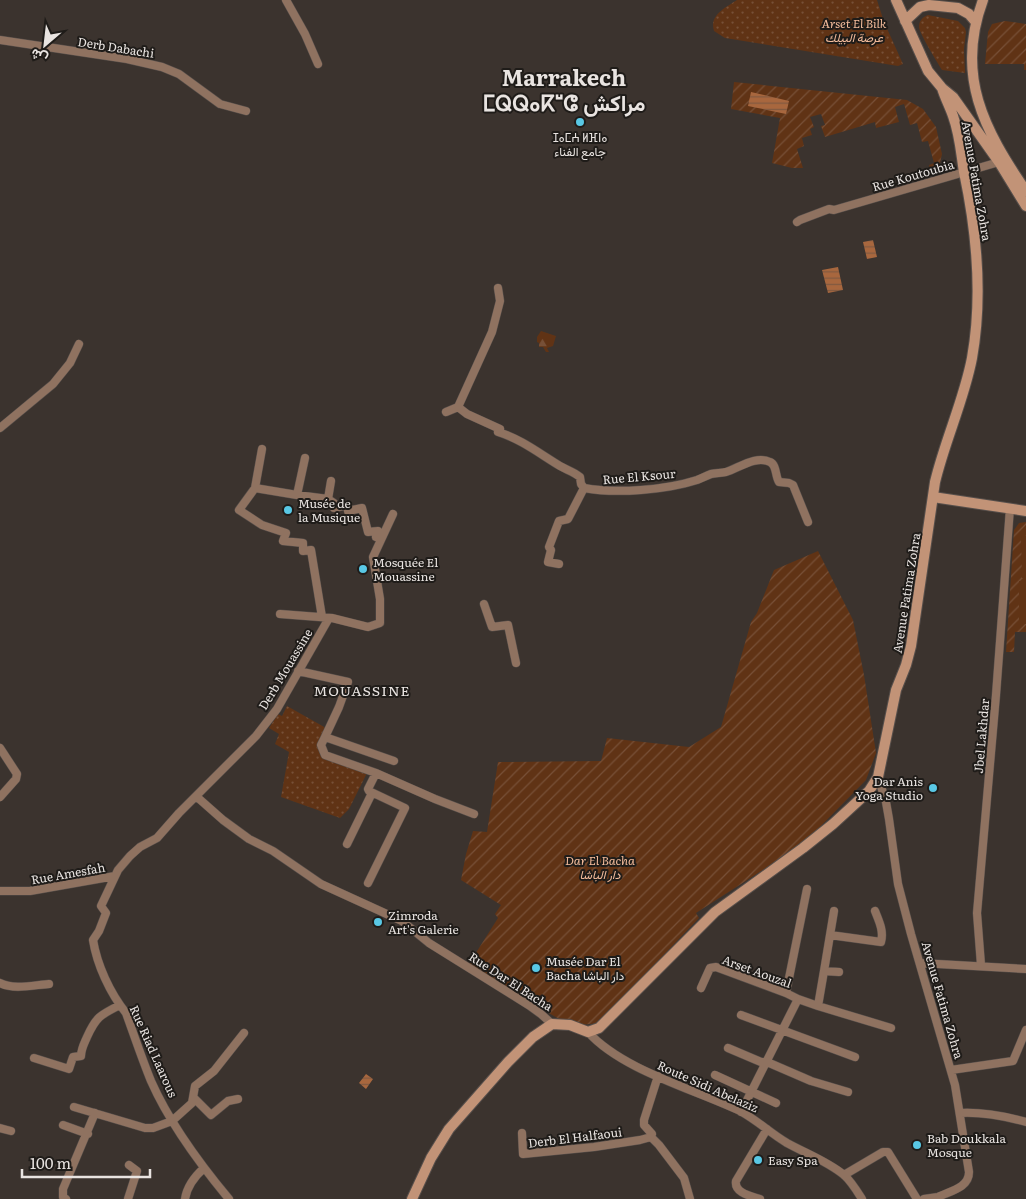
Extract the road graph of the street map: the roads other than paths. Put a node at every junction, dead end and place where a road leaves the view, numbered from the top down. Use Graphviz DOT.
graph roads {
  1 [pos="286,0"];
  2 [pos="896,0"];
  3 [pos="983,0"];
  4 [pos="905,21"];
  5 [pos="975,21"];
  6 [pos="0,40"];
  7 [pos="318,64"];
  8 [pos="942,88"];
  9 [pos="246,111"];
  10 [pos="999,162"];
  11 [pos="964,173"];
  12 [pos="1026,191"];
  13 [pos="1026,206"];
  14 [pos="834,210"];
  15 [pos="498,288"];
  16 [pos="79,344"];
  17 [pos="458,407"];
  18 [pos="446,412"];
  19 [pos="0,428"];
  20 [pos="262,449"];
  21 [pos="305,458"];
  22 [pos="331,481"];
  23 [pos="255,488"];
  24 [pos="584,488"];
  25 [pos="297,495"];
  26 [pos="933,497"];
  27 [pos="328,499"];
  28 [pos="1010,508"];
  29 [pos="1026,510"];
  30 [pos="393,514"];
  31 [pos="808,522"];
  32 [pos="382,539"];
  33 [pos="559,564"];
  34 [pos="484,604"];
  35 [pos="280,614"];
  36 [pos="325,617"];
  37 [pos="516,663"];
  38 [pos="298,671"];
  39 [pos="325,736"];
  40 [pos="0,748"];
  41 [pos="394,760"];
  42 [pos="376,773"];
  43 [pos="878,777"];
  44 [pos="372,793"];
  45 [pos="197,796"];
  46 [pos="0,797"];
  47 [pos="474,814"];
  48 [pos="347,844"];
  49 [pos="115,876"];
  50 [pos="368,883"];
  51 [pos="807,889"];
  52 [pos="0,891"];
  53 [pos="834,911"];
  54 [pos="875,911"];
  55 [pos="830,935"];
  56 [pos="920,963"];
  57 [pos="981,965"];
  58 [pos="1026,969"];
  59 [pos="824,971"];
  60 [pos="839,972"];
  61 [pos="0,983"];
  62 [pos="49,984"];
  63 [pos="701,988"];
  64 [pos="786,993"];
  65 [pos="798,999"];
  66 [pos="120,1005"];
  67 [pos="818,1006"];
  68 [pos="741,1015"];
  69 [pos="552,1024"];
  70 [pos="891,1028"];
  71 [pos="782,1030"];
  72 [pos="1026,1030"];
  73 [pos="588,1032"];
  74 [pos="244,1033"];
  75 [pos="728,1048"];
  76 [pos="34,1058"];
  77 [pos="854,1058"];
  78 [pos="767,1062"];
  79 [pos="951,1070"];
  80 [pos="715,1075"];
  81 [pos="658,1076"];
  82 [pos="752,1092"];
  83 [pos="848,1092"];
  84 [pos="194,1098"];
  85 [pos="238,1099"];
  86 [pos="776,1103"];
  87 [pos="74,1107"];
  88 [pos="741,1112"];
  89 [pos="96,1113"];
  90 [pos="961,1113"];
  91 [pos="172,1121"];
  92 [pos="1026,1122"];
  93 [pos="63,1124"];
  94 [pos="0,1128"];
  95 [pos="766,1129"];
  96 [pos="11,1131"];
  97 [pos="522,1133"];
  98 [pos="88,1134"];
  99 [pos="651,1137"];
  100 [pos="130,1165"];
  101 [pos="204,1168"];
  102 [pos="844,1175"];
  103 [pos="741,1196"];
  104 [pos="938,1198"];
  105 [pos="66,1199"];
  106 [pos="128,1199"];
  107 [pos="185,1199"];
  108 [pos="229,1199"];
  109 [pos="412,1199"];
  110 [pos="690,1199"];
  111 [pos="760,1199"];
  112 [pos="862,1199"];
  113 [pos="916,1199"];
  114 [pos="924,1199"];
  1 -- 7 [label="street"];
  2 -- 4 [label="street"];
  3 -- 5 [label="street"];
  4 -- 5 [label="street"];
  4 -- 8 [label="street"];
  5 -- 12 [label="street"];
  6 -- 9 [label="street, Derb Dabachi"];
  8 -- 10 [label="street"];
  8 -- 11 [label="street, Avenue Fatima Zohra"];
  10 -- 11 [label="street, Rue Koutoubia"];
  10 -- 13 [label="street"];
  11 -- 14 [label="street, Rue Koutoubia"];
  11 -- 26 [label="street, Avenue Fatima Zohra"];
  15 -- 17 [label="street"];
  16 -- 19 [label="street"];
  17 -- 18 [label="street"];
  17 -- 24 [label="street"];
  20 -- 23 [label="street"];
  21 -- 25 [label="street"];
  22 -- 27 [label="street"];
  23 -- 25 [label="street"];
  23 -- 36 [label="street"];
  24 -- 31 [label="street, Rue El Ksour"];
  24 -- 33 [label="street"];
  25 -- 27 [label="street"];
  26 -- 28 [label="street"];
  26 -- 43 [label="street, Avenue Fatima Zohra"];
  27 -- 32 [label="street"];
  28 -- 29 [label="street"];
  28 -- 57 [label="street, Jbel Lakhdar"];
  30 -- 32 [label="street"];
  32 -- 36 [label="street"];
  34 -- 37 [label="street"];
  35 -- 36 [label="street"];
  36 -- 38 [label="street, Derb Mouassine"];
  38 -- 39 [label="street"];
  38 -- 45 [label="street, Derb Mouassine"];
  39 -- 41 [label="street"];
  39 -- 42 [label="street"];
  40 -- 46 [label="street"];
  42 -- 44 [label="street"];
  42 -- 47 [label="street"];
  43 -- 56 [label="street, Avenue Fatima Zohra"];
  43 -- 73 [label="street"];
  44 -- 48 [label="street"];
  44 -- 50 [label="street"];
  45 -- 49 [label="street, Rue Amesfah"];
  45 -- 69 [label="street, Rue Dar El Bacha"];
  49 -- 52 [label="street, Rue Amesfah"];
  49 -- 66 [label="street, Rue Riad Laarous"];
  51 -- 64 [label="street"];
  53 -- 55 [label="street"];
  54 -- 55 [label="street"];
  55 -- 59 [label="street"];
  56 -- 57 [label="street"];
  56 -- 79 [label="street, Avenue Fatima Zohra"];
  57 -- 58 [label="street"];
  59 -- 60 [label="street"];
  59 -- 67 [label="street"];
  61 -- 62 [label="street"];
  63 -- 64 [label="street, Arset Aouzal"];
  64 -- 65 [label="street, Arset Aouzal"];
  65 -- 67 [label="street, Arset Aouzal"];
  65 -- 71 [label="street, Arset Aouzal"];
  66 -- 76 [label="street"];
  66 -- 91 [label="street, Rue Riad Laarous"];
  67 -- 70 [label="street, Arset Aouzal"];
  68 -- 71 [label="street"];
  69 -- 73 [label="street, Rue Dar El Bacha"];
  69 -- 109 [label="street"];
  71 -- 77 [label="street"];
  71 -- 78 [label="street, Arset Aouzal"];
  72 -- 79 [label="street"];
  73 -- 81 [label="street, Route Sidi Abelaziz"];
  74 -- 84 [label="street"];
  75 -- 78 [label="street"];
  78 -- 82 [label="street, Arset Aouzal"];
  78 -- 83 [label="street"];
  79 -- 90 [label="street, Avenue Fatima Zohra"];
  80 -- 82 [label="street"];
  81 -- 88 [label="street, Route Sidi Abelaziz"];
  81 -- 99 [label="street"];
  82 -- 86 [label="street"];
  82 -- 88 [label="street, Arset Aouzal"];
  84 -- 85 [label="street"];
  84 -- 91 [label="street"];
  87 -- 89 [label="street"];
  88 -- 95 [label="street, Route Sidi Abelaziz"];
  89 -- 91 [label="street"];
  89 -- 98 [label="street"];
  90 -- 92 [label="street"];
  90 -- 104 [label="street, Avenue Fatima Zohra"];
  91 -- 101 [label="street, Rue Riad Laarous"];
  93 -- 98 [label="street"];
  94 -- 96 [label="street"];
  95 -- 102 [label="street, Route Sidi Abelaziz"];
  95 -- 103 [label="street"];
  97 -- 99 [label="street, Derb El Halfaoui"];
  98 -- 105 [label="street"];
  99 -- 110 [label="street"];
  100 -- 106 [label="street"];
  101 -- 107 [label="street"];
  101 -- 108 [label="street, Rue Riad Laarous"];
  102 -- 112 [label="street, Route Sidi Abelaziz"];
  102 -- 113 [label="street"];
  103 -- 111 [label="street"];
  104 -- 114 [label="street"];
}
